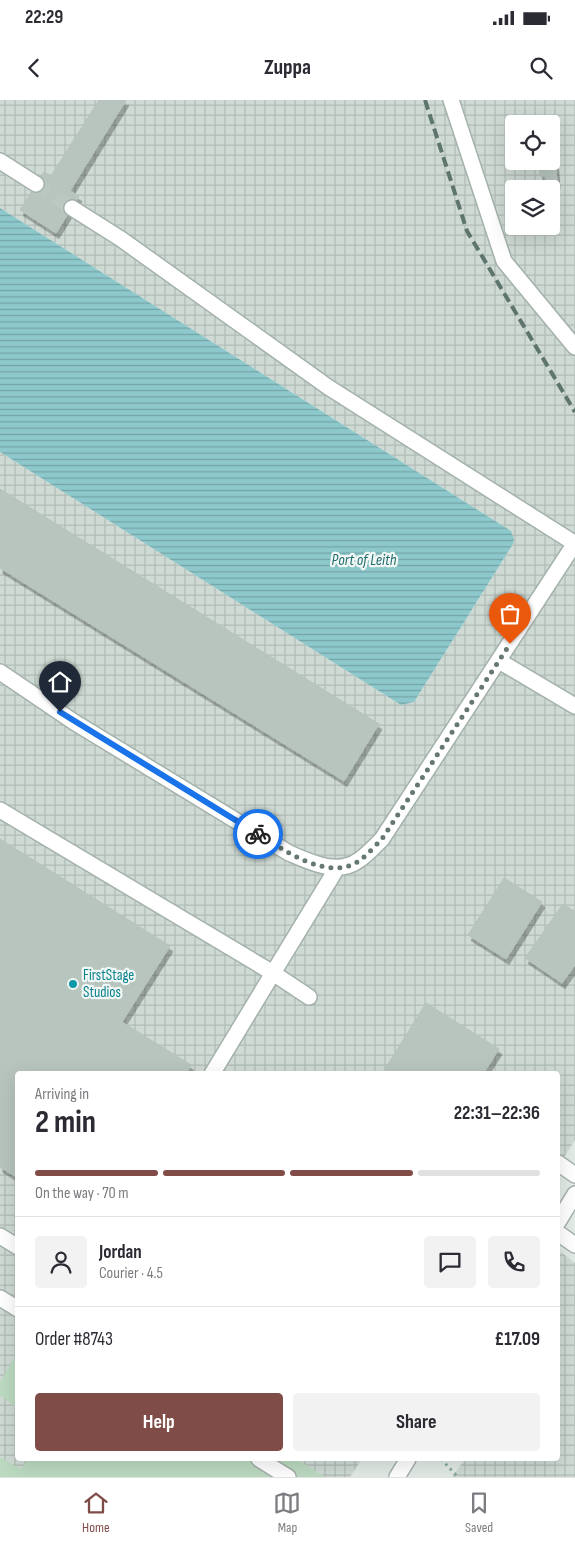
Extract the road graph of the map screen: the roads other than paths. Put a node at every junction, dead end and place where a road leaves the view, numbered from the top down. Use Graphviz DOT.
graph roads {
  1 [pos="451,100"];
  2 [pos="0,161"];
  3 [pos="36,184"];
  4 [pos="72,208"];
  5 [pos="575,347"];
  6 [pos="575,543"];
  7 [pos="499,660"];
  8 [pos="0,672"];
  9 [pos="575,706"];
  10 [pos="0,810"];
  11 [pos="337,868"];
  12 [pos="273,973"];
  13 [pos="309,997"];
  14 [pos="214,1071"];
  15 [pos="560,1165"];
  16 [pos="575,1175"];
  17 [pos="575,1194"];
  18 [pos="560,1219"];
  19 [pos="560,1234"];
  20 [pos="0,1236"];
  21 [pos="15,1245"];
  22 [pos="575,1245"];
  23 [pos="0,1298"];
  24 [pos="15,1307"];
  25 [pos="262,1461"];
  26 [pos="288,1477"];
  1 -- 5 [label="street"];
  2 -- 3 [label="street"];
  4 -- 6 [label="street"];
  6 -- 7 [label="street"];
  7 -- 9 [label="street"];
  7 -- 11 [label="street"];
  8 -- 11 [label="street"];
  10 -- 12 [label="street"];
  11 -- 12 [label="street"];
  12 -- 13 [label="street"];
  12 -- 14 [label="street"];
  15 -- 16 [label="street"];
  17 -- 18 [label="street"];
  19 -- 22 [label="street"];
  20 -- 21 [label="street"];
  23 -- 24 [label="street"];
  25 -- 26 [label="street"];
}
